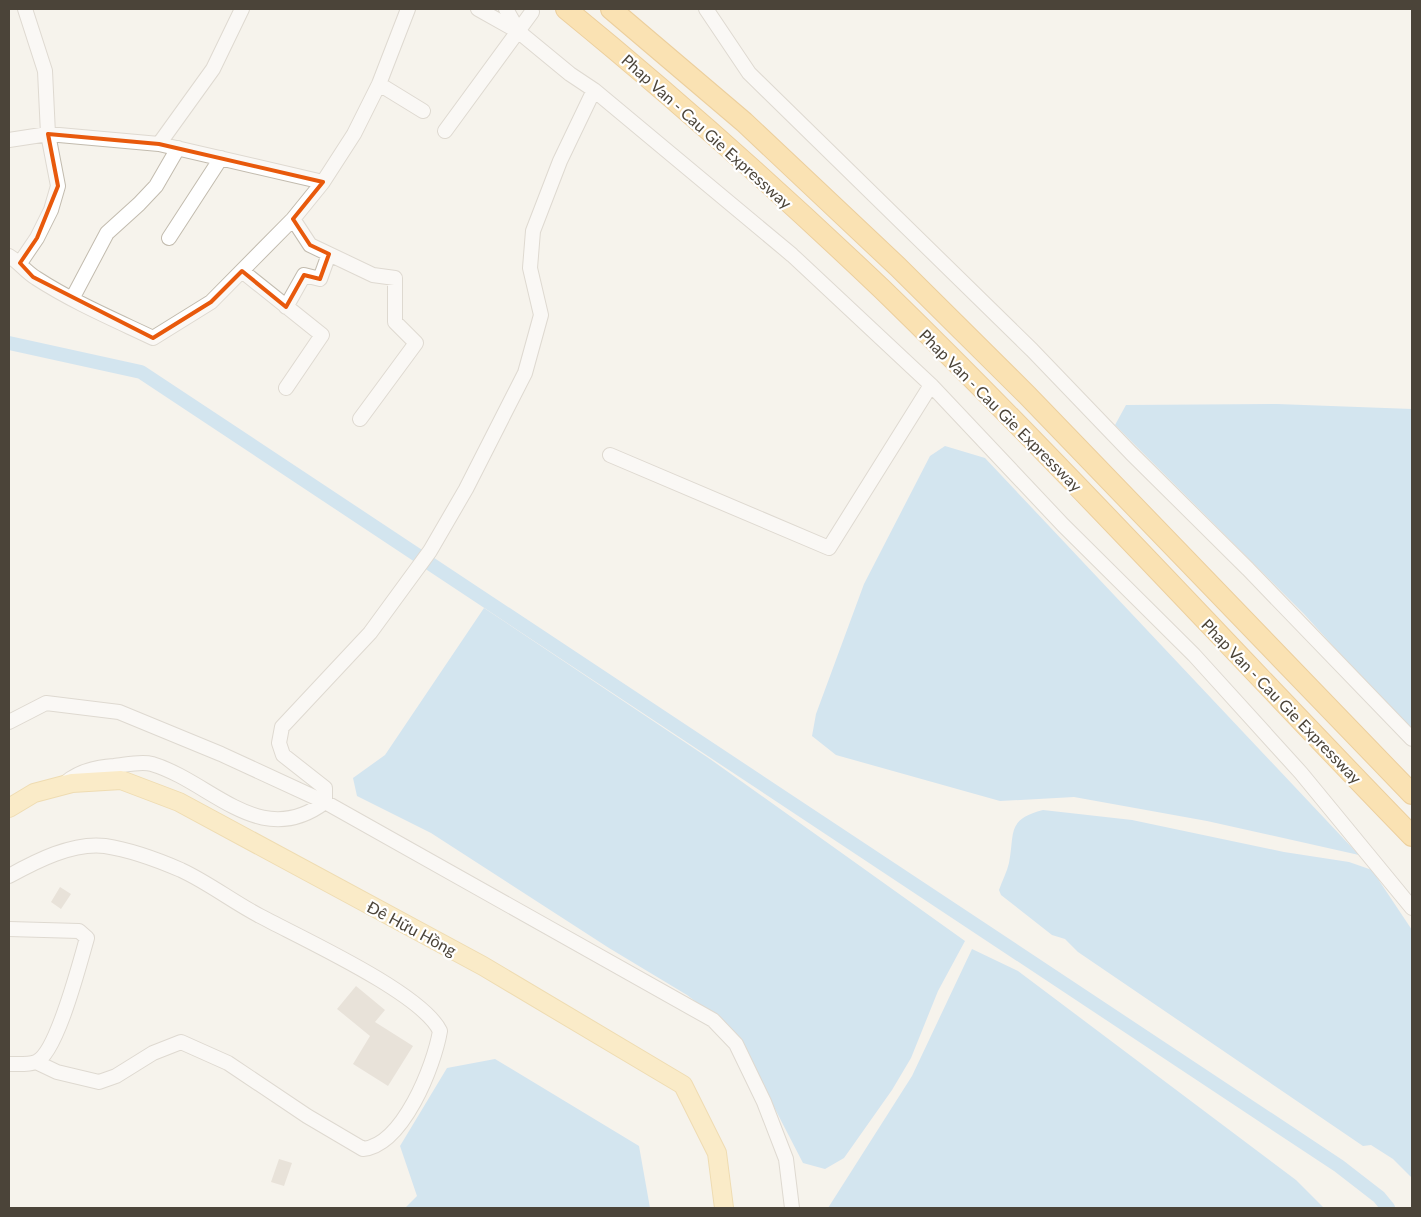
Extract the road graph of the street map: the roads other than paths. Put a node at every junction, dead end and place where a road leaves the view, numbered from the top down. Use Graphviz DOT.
graph roads {
  1 [pos="25,9"];
  2 [pos="242,9"];
  3 [pos="408,9"];
  4 [pos="478,9"];
  5 [pos="506,9"];
  6 [pos="566,9"];
  7 [pos="611,9"];
  8 [pos="706,9"];
  9 [pos="532,12"];
  10 [pos="519,32"];
  11 [pos="379,84"];
  12 [pos="594,90"];
  13 [pos="423,111"];
  14 [pos="445,131"];
  15 [pos="48,134"];
  16 [pos="9,140"];
  17 [pos="159,144"];
  18 [pos="178,148"];
  19 [pos="221,158"];
  20 [pos="323,182"];
  21 [pos="293,219"];
  22 [pos="169,238"];
  23 [pos="329,254"];
  24 [pos="14,260"];
  25 [pos="242,271"];
  26 [pos="72,299"];
  27 [pos="286,307"];
  28 [pos="931,384"];
  29 [pos="286,388"];
  30 [pos="360,419"];
  31 [pos="610,455"];
  32 [pos="9,722"];
  33 [pos="1412,739"];
  34 [pos="63,786"];
  35 [pos="1412,794"];
  36 [pos="324,802"];
  37 [pos="9,808"];
  38 [pos="1412,836"];
  39 [pos="9,876"];
  40 [pos="1412,908"];
  41 [pos="9,929"];
  42 [pos="36,1062"];
  43 [pos="9,1064"];
  44 [pos="724,1208"];
  45 [pos="792,1208"];
  1 -- 15 [label="street"];
  2 -- 17 [label="street"];
  3 -- 11 [label="street"];
  4 -- 10 [label="street"];
  5 -- 10 [label="street"];
  6 -- 38 [label="highway, Phap Van - Cau Gie Expressway"];
  7 -- 35 [label="highway, Phap Van - Cau Gie Expressway"];
  8 -- 33 [label="street"];
  9 -- 10 [label="street"];
  10 -- 12 [label="street"];
  10 -- 14 [label="street"];
  11 -- 13 [label="street"];
  11 -- 20 [label="street"];
  12 -- 28 [label="street"];
  12 -- 36 [label="street"];
  15 -- 16 [label="street"];
  15 -- 17 [label="street"];
  15 -- 24 [label="street"];
  17 -- 18 [label="street"];
  18 -- 19 [label="street"];
  18 -- 26 [label="street"];
  19 -- 20 [label="street"];
  19 -- 22 [label="street"];
  20 -- 21 [label="street"];
  21 -- 23 [label="street"];
  21 -- 25 [label="street"];
  23 -- 27 [label="street"];
  23 -- 30 [label="street"];
  24 -- 26 [label="street"];
  25 -- 26 [label="street"];
  25 -- 27 [label="street"];
  27 -- 29 [label="street"];
  28 -- 31 [label="street"];
  28 -- 40 [label="street"];
  32 -- 36 [label="street"];
  34 -- 36 [label="street"];
  34 -- 37 [label="main road, Đê Hữu Hồng"];
  34 -- 44 [label="main road, Đê Hữu Hồng"];
  36 -- 45 [label="street"];
  39 -- 42 [label="street"];
  41 -- 42 [label="street"];
  42 -- 43 [label="street"];
}
